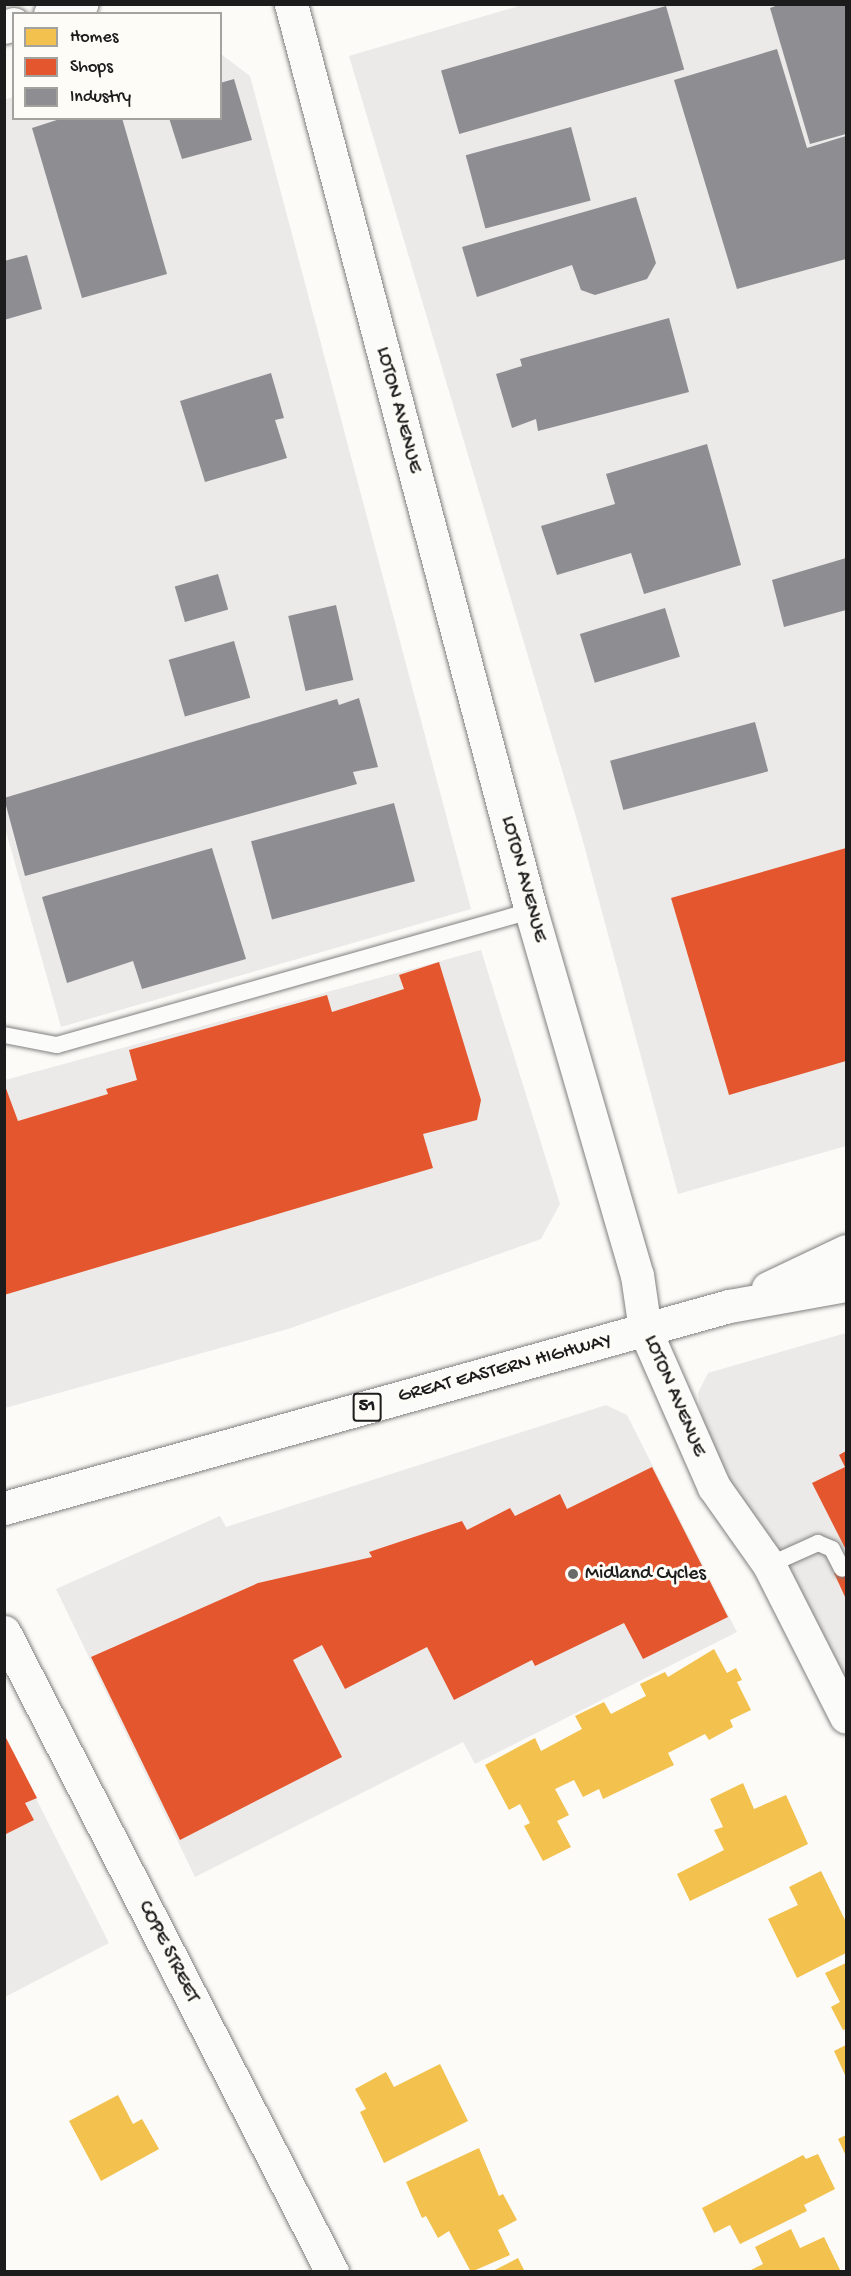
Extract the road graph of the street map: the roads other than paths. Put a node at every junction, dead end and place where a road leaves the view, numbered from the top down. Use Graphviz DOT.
graph roads {
  1 [pos="81,4"];
  2 [pos="291,4"];
  3 [pos="56,12"];
  4 [pos="531,911"];
  5 [pos="4,1035"];
  6 [pos="846,1251"];
  7 [pos="846,1285"];
  8 [pos="729,1306"];
  9 [pos="645,1330"];
  10 [pos="4,1508"];
  11 [pos="769,1565"];
  12 [pos="842,1569"];
  13 [pos="4,1632"];
  14 [pos="846,1717"];
  15 [pos="332,2271"];
  1 -- 3 [label="main road"];
  2 -- 4 [label="main road, LOTON AVENUE"];
  4 -- 5 [label="lane"];
  4 -- 9 [label="main road, LOTON AVENUE"];
  6 -- 8 [label="main road, GREAT EASTERN HIGHWAY / 51"];
  7 -- 8 [label="main road, GREAT EASTERN HIGHWAY / 51"];
  8 -- 9 [label="main road, GREAT EASTERN HIGHWAY / 51"];
  9 -- 10 [label="main road, GREAT EASTERN HIGHWAY / 51"];
  9 -- 11 [label="main road, LOTON AVENUE"];
  11 -- 12 [label="lane"];
  11 -- 14 [label="main road, LOTON AVENUE"];
  13 -- 15 [label="main road, COPE STREET"];
}
